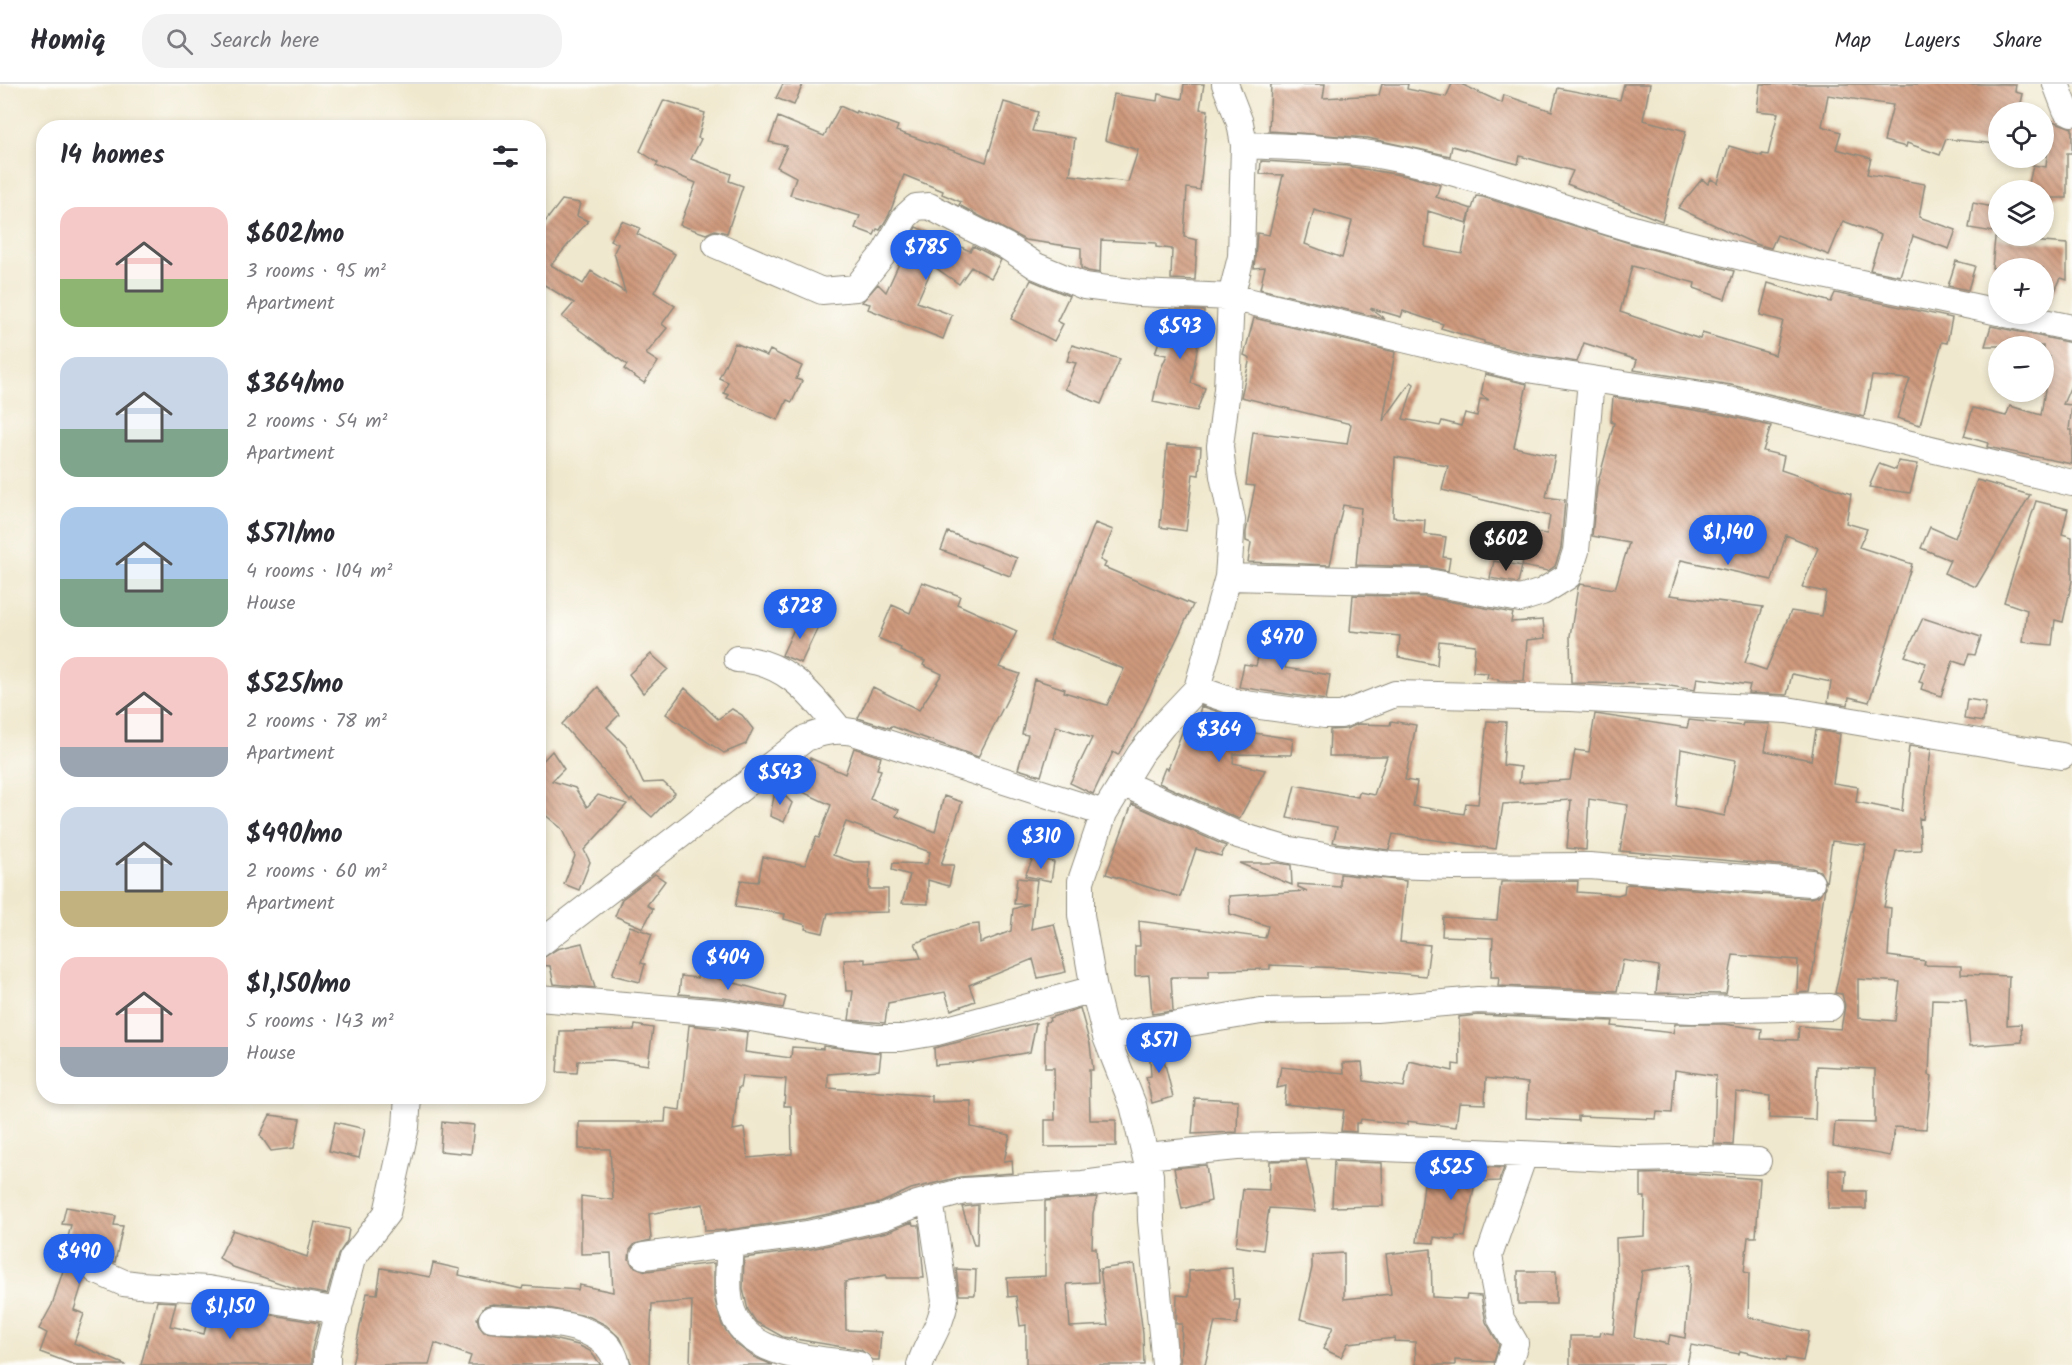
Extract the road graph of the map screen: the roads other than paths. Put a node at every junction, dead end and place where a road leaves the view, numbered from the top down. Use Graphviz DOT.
graph roads {
  1 [pos="1225,84"];
  2 [pos="2056,84"];
  3 [pos="2072,113"];
  4 [pos="1244,144"];
  5 [pos="716,245"];
  6 [pos="1231,297"];
  7 [pos="1988,310"];
  8 [pos="2053,324"];
  9 [pos="2072,328"];
  10 [pos="1591,380"];
  11 [pos="2072,483"];
  12 [pos="1228,577"];
  13 [pos="737,659"];
  14 [pos="1197,689"];
  15 [pos="840,730"];
  16 [pos="2062,756"];
  17 [pos="1122,783"];
  18 [pos="1104,813"];
  19 [pos="1811,883"];
  20 [pos="546,939"];
  21 [pos="1094,989"];
  22 [pos="546,999"];
  23 [pos="1830,1007"];
  24 [pos="1106,1037"];
  25 [pos="407,1104"];
  26 [pos="1524,1155"];
  27 [pos="1758,1161"];
  28 [pos="1148,1165"];
  29 [pos="930,1200"];
  30 [pos="730,1245"];
  31 [pos="644,1256"];
  32 [pos="98,1270"];
  33 [pos="339,1311"];
  34 [pos="492,1319"];
  35 [pos="327,1365"];
  36 [pos="618,1365"];
  37 [pos="859,1365"];
  38 [pos="920,1365"];
  39 [pos="1165,1365"];
  40 [pos="1508,1365"];
  1 -- 4 [label="street"];
  2 -- 3 [label="street"];
  4 -- 6 [label="street"];
  4 -- 7 [label="street"];
  5 -- 6 [label="street"];
  6 -- 10 [label="street"];
  6 -- 12 [label="street"];
  8 -- 9 [label="street"];
  10 -- 11 [label="street"];
  10 -- 12 [label="street"];
  12 -- 14 [label="street"];
  13 -- 15 [label="street"];
  14 -- 16 [label="street"];
  14 -- 17 [label="street"];
  15 -- 18 [label="street"];
  15 -- 20 [label="street"];
  17 -- 18 [label="street"];
  17 -- 19 [label="street"];
  18 -- 21 [label="street"];
  21 -- 22 [label="street"];
  21 -- 24 [label="street"];
  23 -- 24 [label="street"];
  24 -- 28 [label="street"];
  25 -- 33 [label="street"];
  26 -- 27 [label="street"];
  26 -- 28 [label="street"];
  26 -- 40 [label="street"];
  28 -- 29 [label="street"];
  28 -- 39 [label="street"];
  29 -- 30 [label="street"];
  29 -- 38 [label="street"];
  30 -- 31 [label="street"];
  30 -- 37 [label="street"];
  32 -- 33 [label="street"];
  33 -- 35 [label="street"];
  34 -- 36 [label="street"];
}
